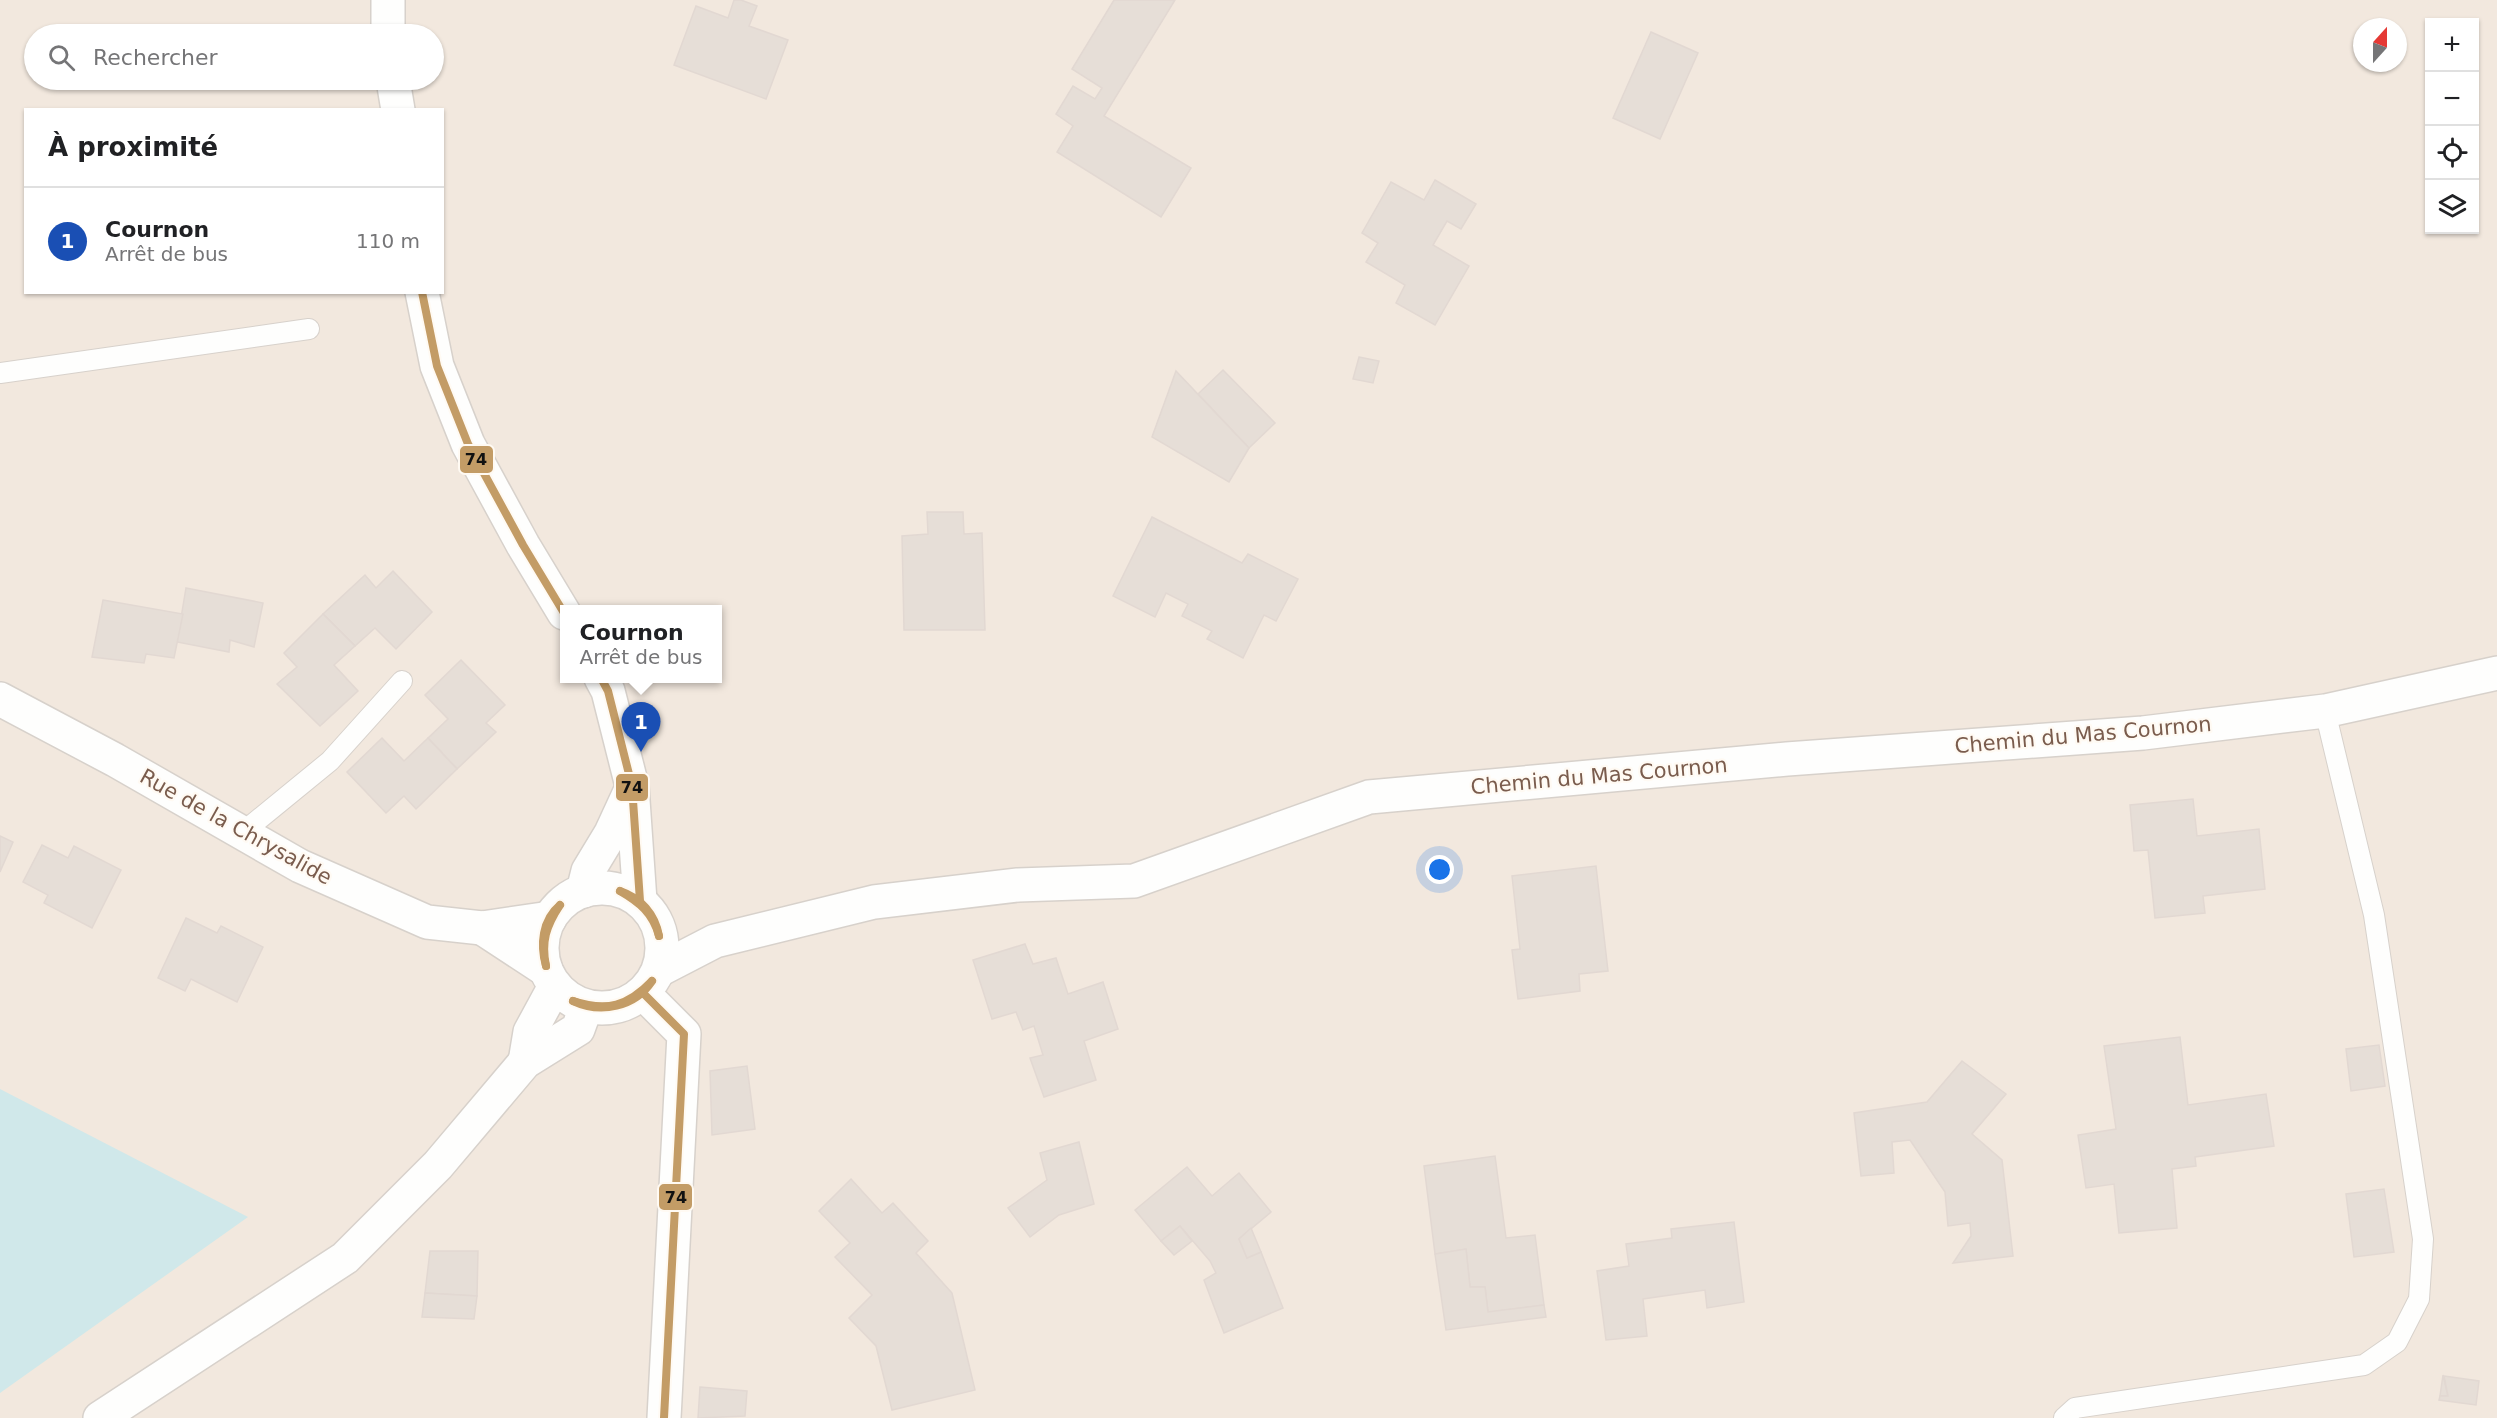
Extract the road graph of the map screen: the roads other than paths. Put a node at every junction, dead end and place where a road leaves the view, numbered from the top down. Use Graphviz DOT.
graph roads {
  1 [pos="388,0"];
  2 [pos="388,24"];
  3 [pos="395,90"];
  4 [pos="398,108"];
  5 [pos="422,294"];
  6 [pos="309,329"];
  7 [pos="0,373"];
  8 [pos="560,606"];
  9 [pos="2497,673"];
  10 [pos="402,681"];
  11 [pos="604,683"];
  12 [pos="0,699"];
  13 [pos="2325,711"];
  14 [pos="632,786"];
  15 [pos="242,833"];
  16 [pos="583,891"];
  17 [pos="648,910"];
  18 [pos="550,918"];
  19 [pos="482,928"];
  20 [pos="715,942"];
  21 [pos="550,978"];
  22 [pos="651,982"];
  23 [pos="586,1007"];
  24 [pos="525,1062"];
  25 [pos="99,1418"];
  26 [pos="664,1418"];
  27 [pos="2064,1418"];
  1 -- 2 [label="street"];
  3 -- 4 [label="street"];
  5 -- 8 [label="street"];
  6 -- 7 [label="lane"];
  9 -- 13 [label="street, Chemin du Mas Cournon"];
  10 -- 15 [label="lane"];
  11 -- 14 [label="street"];
  12 -- 15 [label="street, Rue de la Chrysalide"];
  13 -- 20 [label="street, Chemin du Mas Cournon"];
  13 -- 27 [label="lane"];
  14 -- 16 [label="street"];
  14 -- 17 [label="street"];
  15 -- 19 [label="street, Rue de la Chrysalide"];
  16 -- 17 [label="street"];
  16 -- 18 [label="street"];
  17 -- 20 [label="street"];
  17 -- 22 [label="street"];
  18 -- 19 [label="street, Rue de la Chrysalide"];
  18 -- 21 [label="street"];
  19 -- 21 [label="street, Rue de la Chrysalide"];
  20 -- 22 [label="street, Chemin du Mas Cournon"];
  21 -- 23 [label="street"];
  21 -- 24 [label="street"];
  22 -- 23 [label="street"];
  22 -- 26 [label="street"];
  23 -- 24 [label="street"];
  24 -- 25 [label="street"];
}
